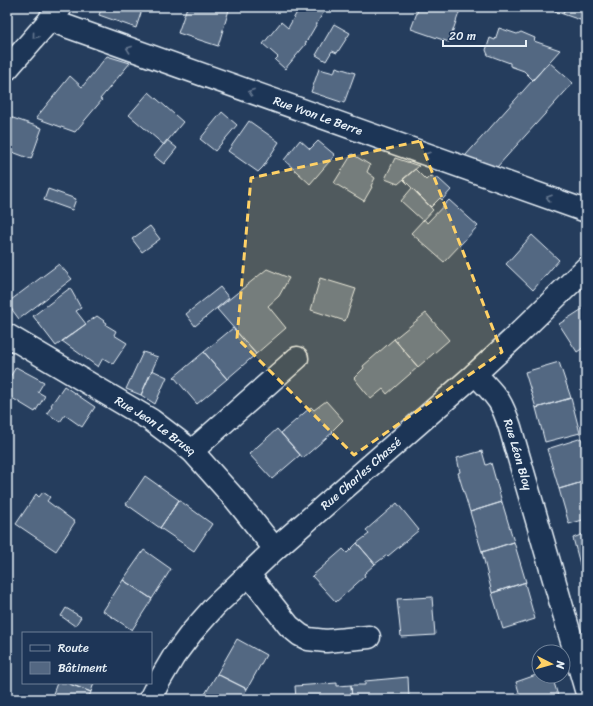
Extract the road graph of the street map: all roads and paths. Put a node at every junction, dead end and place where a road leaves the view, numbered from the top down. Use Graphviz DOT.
graph roads {
  1 [pos="56,12"];
  2 [pos="7,69"];
  3 [pos="586,211"];
  4 [pos="586,268"];
  5 [pos="7,335"];
  6 [pos="296,358"];
  7 [pos="475,374"];
  8 [pos="192,451"];
  9 [pos="276,549"];
  10 [pos="248,575"];
  11 [pos="369,637"];
  12 [pos="586,690"];
  13 [pos="150,699"];
  1 -- 2 [label="street, one-way"];
  3 -- 1 [label="street, Rue Yvon Le Berre, one-way"];
  4 -- 7 [label="street"];
  5 -- 8 [label="street, Rue Jean Le Brusq"];
  6 -- 8 [label="street"];
  7 -- 9 [label="street, Rue Charles Chassé"];
  7 -- 12 [label="street, Rue Léon Bloy"];
  8 -- 9 [label="street, Rue Jean Le Brusq"];
  9 -- 10 [label="street, Rue Charles Chassé"];
  10 -- 11 [label="street"];
  10 -- 13 [label="street, Rue Charles Chassé"];
}
